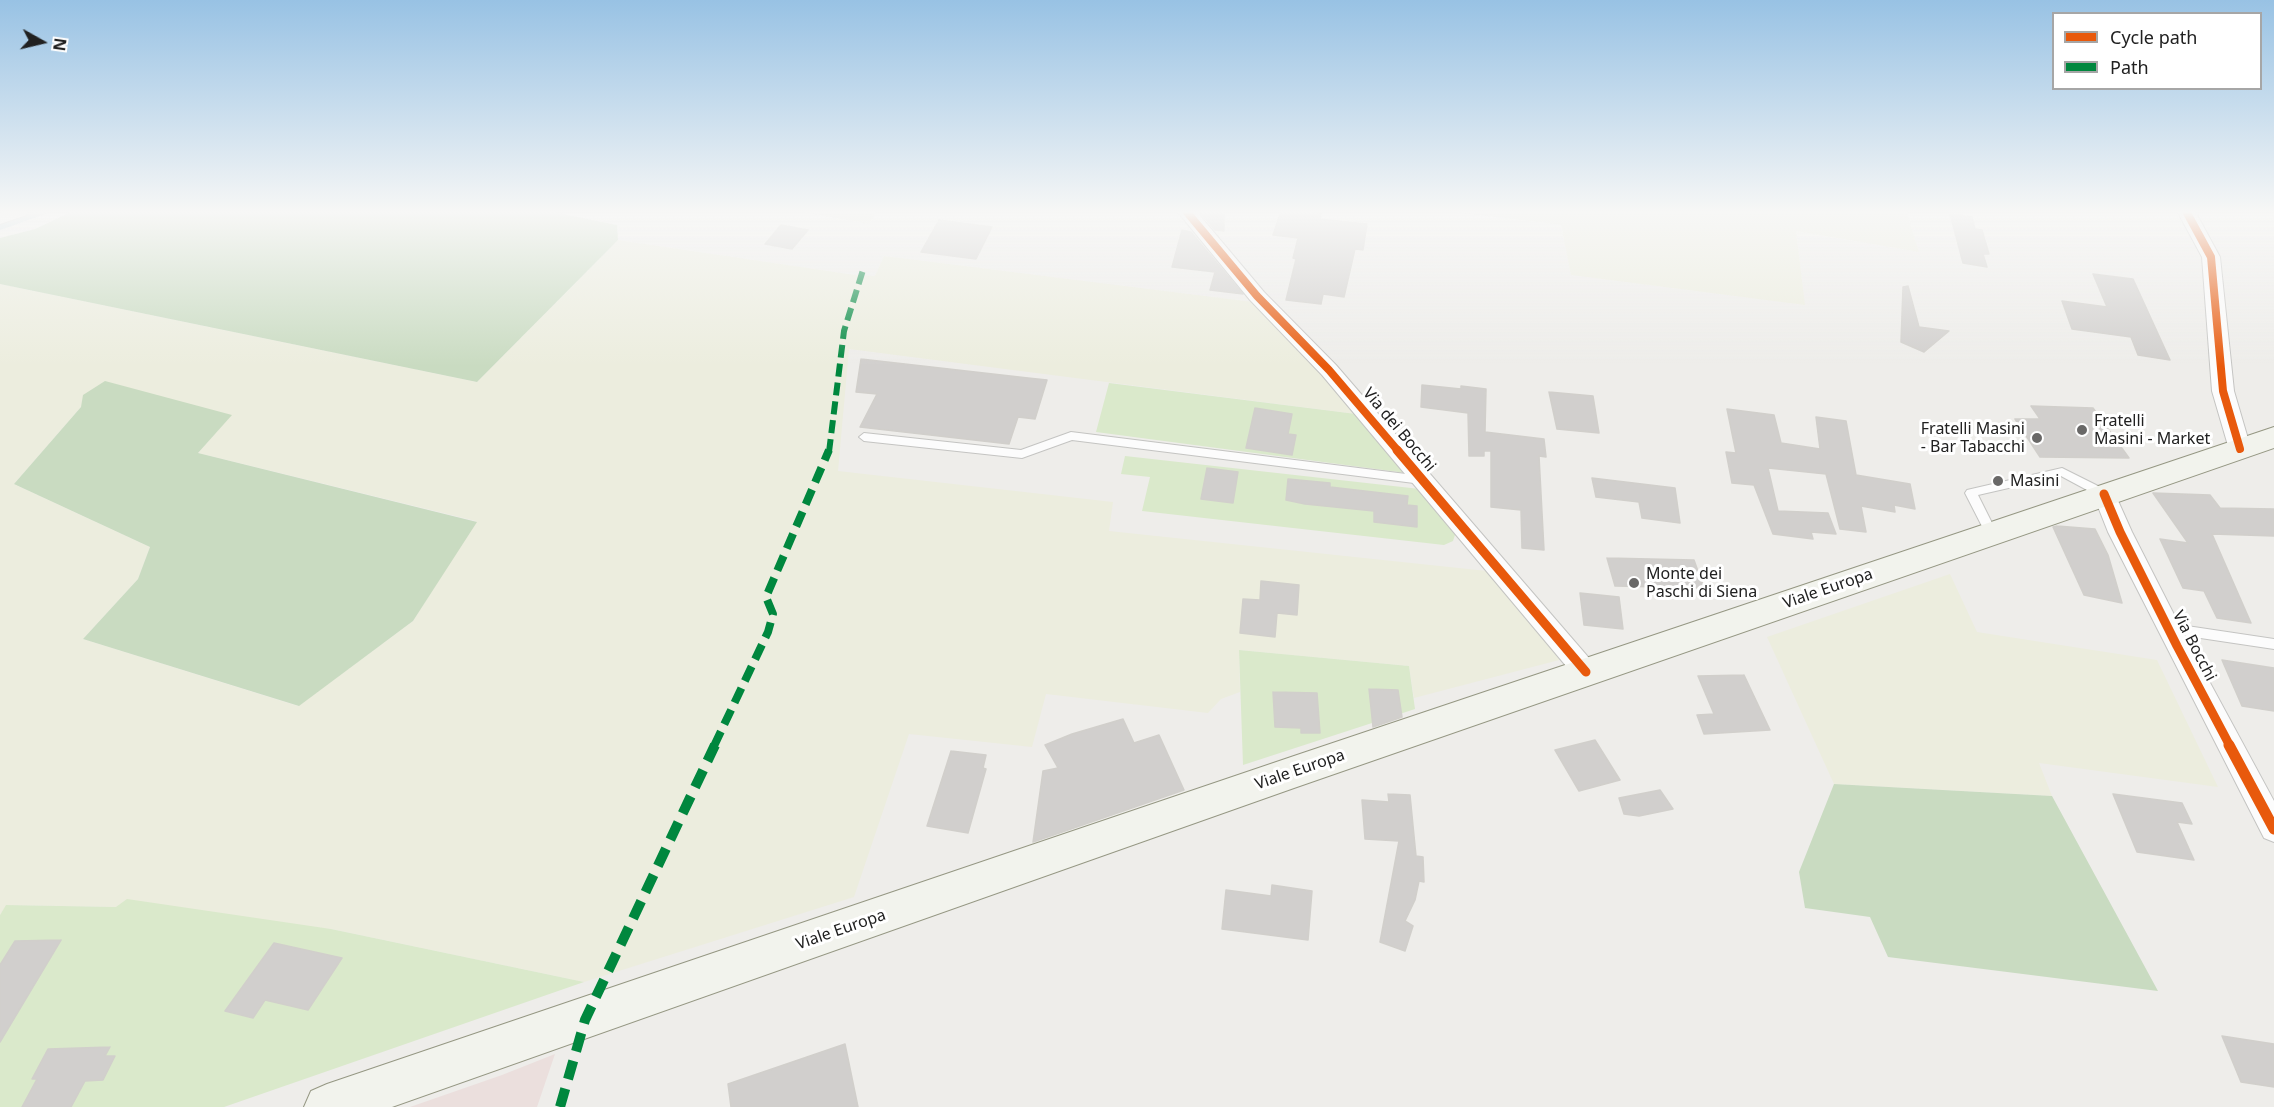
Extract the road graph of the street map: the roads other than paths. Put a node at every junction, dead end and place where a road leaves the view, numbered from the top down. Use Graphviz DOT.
graph roads {
  1 [pos="1229,263"];
  2 [pos="2212,263"];
  3 [pos="864,437"];
  4 [pos="2274,437"];
  5 [pos="2240,449"];
  6 [pos="1422,480"];
  7 [pos="2104,494"];
  8 [pos="2167,628"];
  9 [pos="2274,644"];
  10 [pos="1586,672"];
  11 [pos="2270,816"];
  12 [pos="327,1107"];
  1 -- 6 [label="street, Via dei Bocchi"];
  2 -- 5 [label="street"];
  3 -- 6 [label="lane"];
  4 -- 5 [label="main road, Viale Europa"];
  5 -- 7 [label="main road, Viale Europa"];
  6 -- 10 [label="street, Via dei Bocchi"];
  7 -- 8 [label="street, Via Bocchi"];
  7 -- 10 [label="main road, Viale Europa"];
  8 -- 9 [label="lane"];
  8 -- 11 [label="street, Via Bocchi"];
  10 -- 12 [label="main road, Viale Europa"];
}
